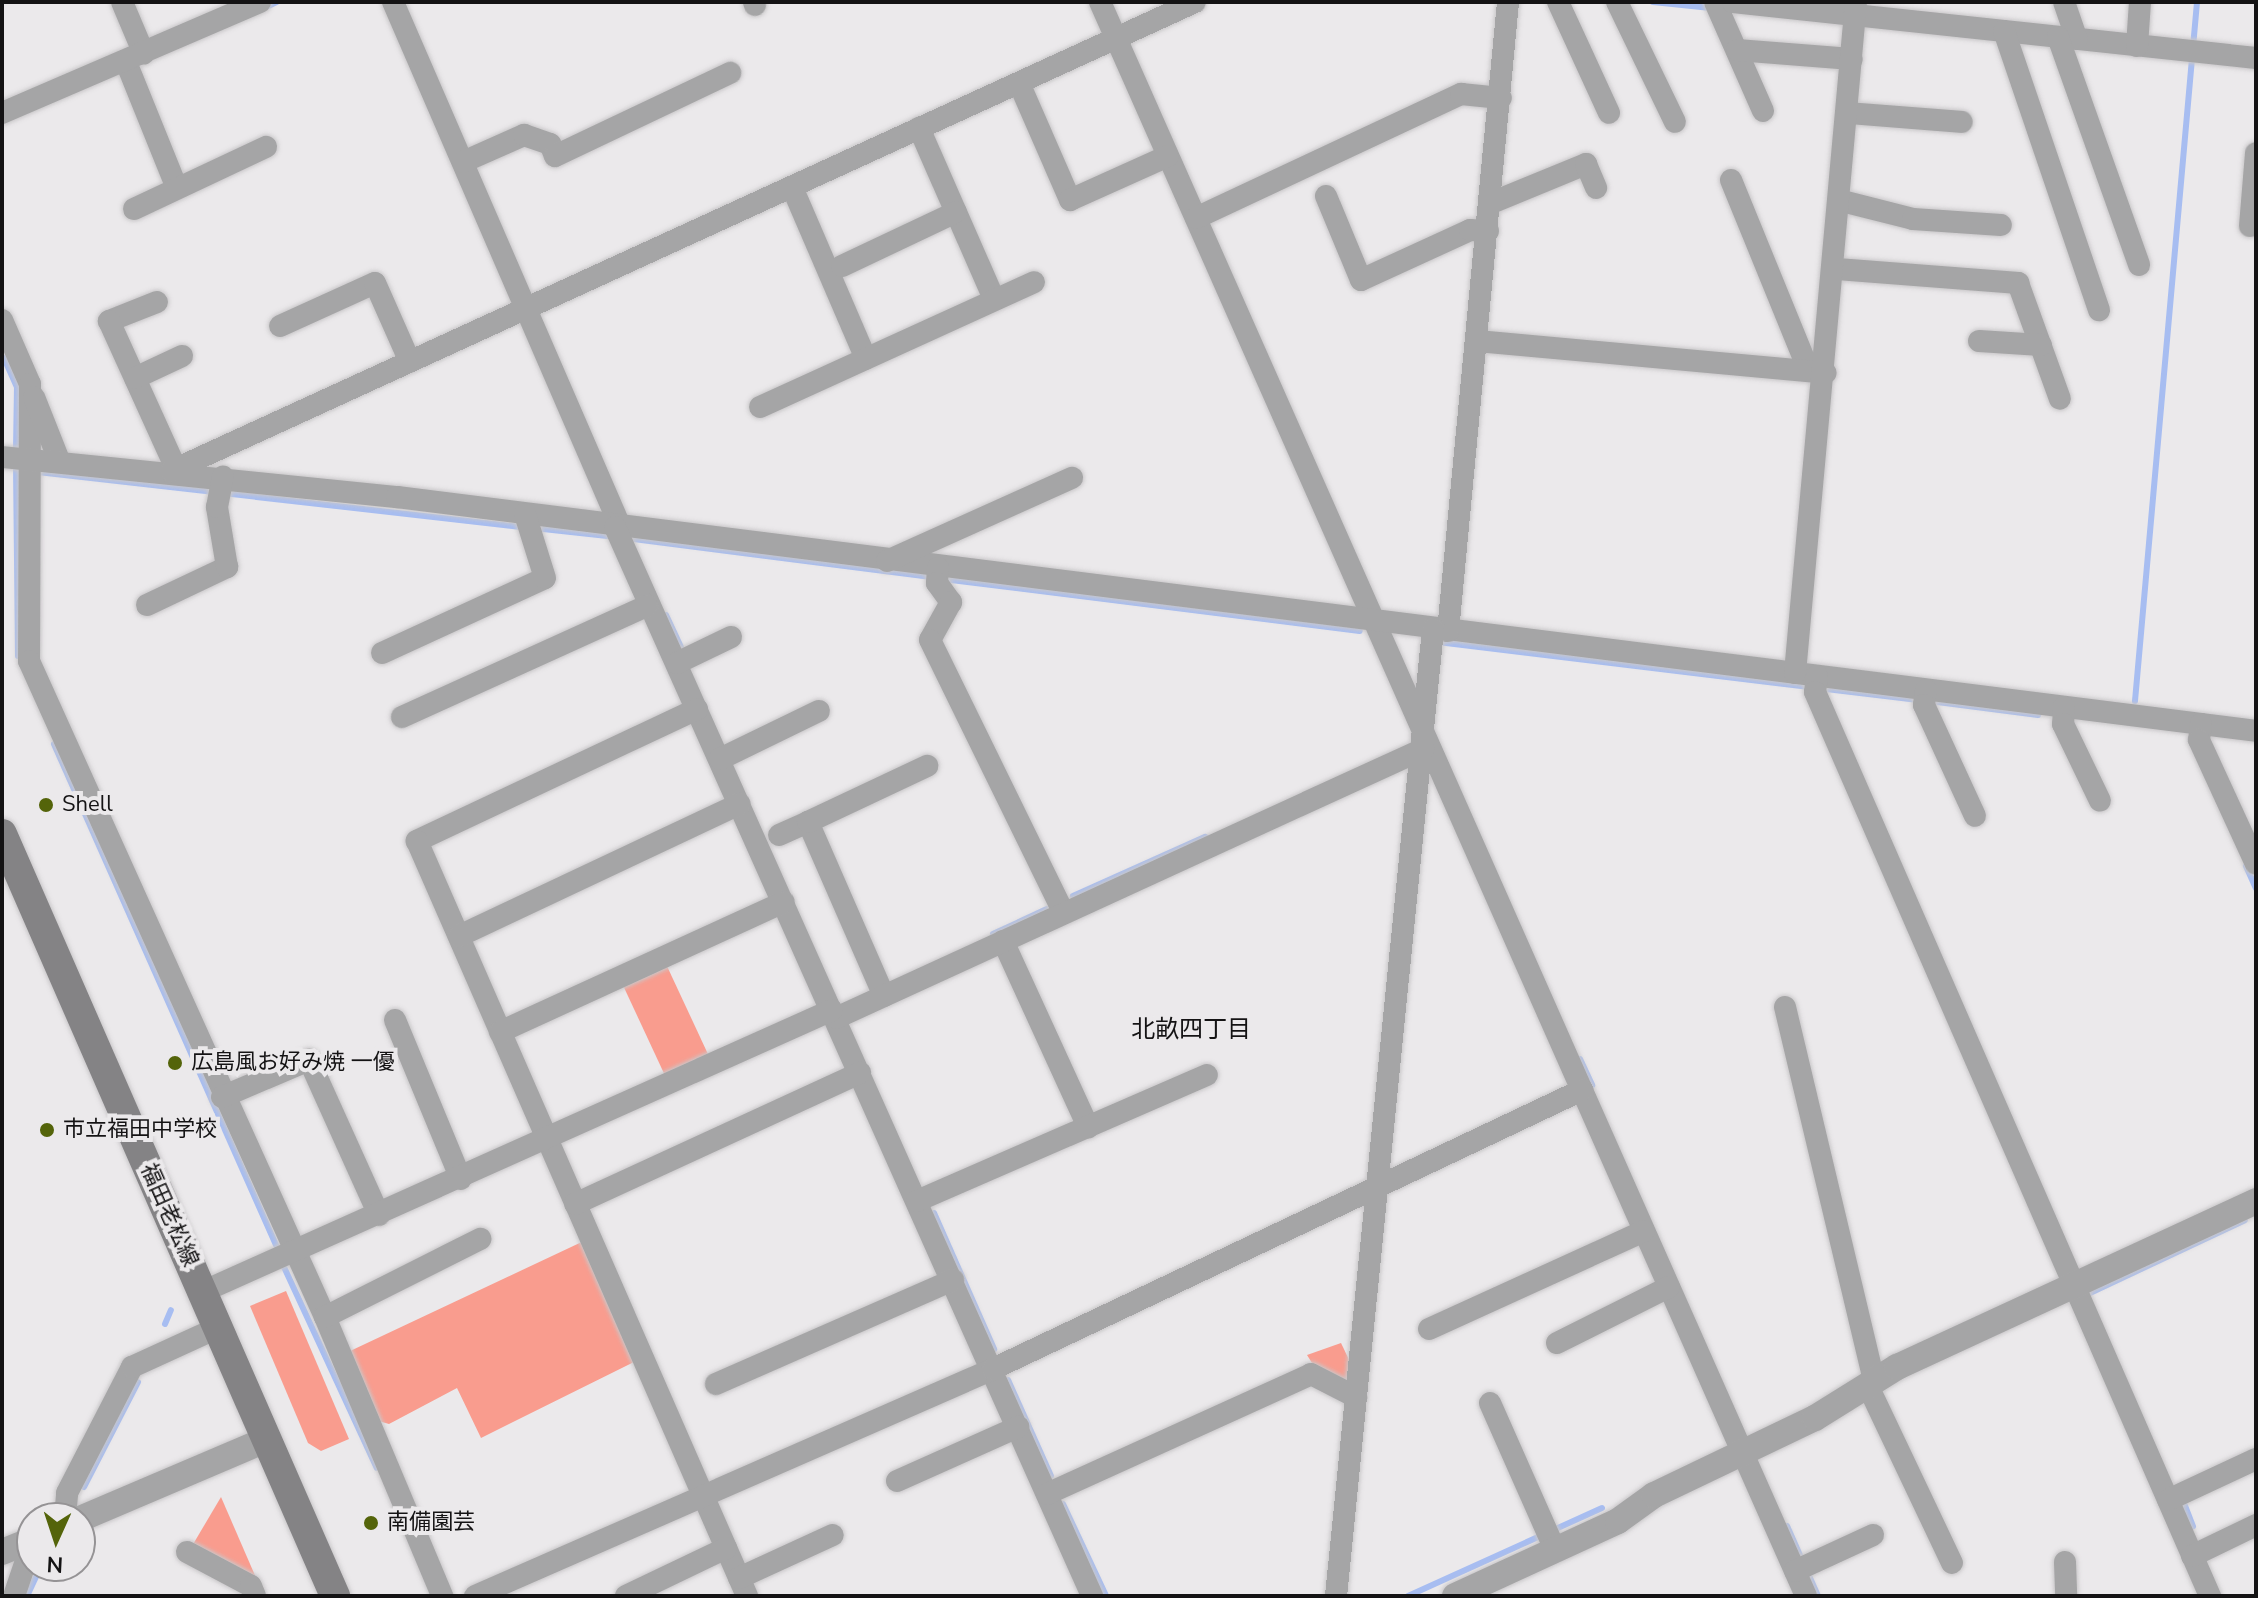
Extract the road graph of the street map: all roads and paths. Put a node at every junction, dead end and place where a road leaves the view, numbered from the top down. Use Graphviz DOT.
graph roads {
  1 [pos="122,2"];
  2 [pos="260,2"];
  3 [pos="393,2"];
  4 [pos="1100,2"];
  5 [pos="1195,2"];
  6 [pos="1508,2"];
  7 [pos="1558,2"];
  8 [pos="1617,2"];
  9 [pos="1715,2"];
  10 [pos="1733,2"];
  11 [pos="2064,2"];
  12 [pos="2140,2"];
  13 [pos="1856,8"];
  14 [pos="2004,31"];
  15 [pos="1116,38"];
  16 [pos="2067,38"];
  17 [pos="2137,46"];
  18 [pos="1737,50"];
  19 [pos="135,58"];
  20 [pos="2256,58"];
  21 [pos="1852,59"];
  22 [pos="730,73"];
  23 [pos="1019,83"];
  24 [pos="1495,98"];
  25 [pos="1763,111"];
  26 [pos="2,113"];
  27 [pos="1609,113"];
  28 [pos="1848,113"];
  29 [pos="1675,122"];
  30 [pos="1962,122"];
  31 [pos="919,128"];
  32 [pos="266,147"];
  33 [pos="2256,153"];
  34 [pos="1168,156"];
  35 [pos="463,162"];
  36 [pos="1731,180"];
  37 [pos="792,187"];
  38 [pos="177,188"];
  39 [pos="1596,188"];
  40 [pos="1326,196"];
  41 [pos="1842,201"];
  42 [pos="1491,203"];
  43 [pos="134,209"];
  44 [pos="956,212"];
  45 [pos="1196,218"];
  46 [pos="2001,225"];
  47 [pos="2250,226"];
  48 [pos="1482,231"];
  49 [pos="2139,265"];
  50 [pos="842,266"];
  51 [pos="1837,269"];
  52 [pos="1034,282"];
  53 [pos="994,299"];
  54 [pos="157,302"];
  55 [pos="527,308"];
  56 [pos="2099,310"];
  57 [pos="2,320"];
  58 [pos="280,326"];
  59 [pos="1477,341"];
  60 [pos="1979,341"];
  61 [pos="2041,345"];
  62 [pos="8,351"];
  63 [pos="182,356"];
  64 [pos="866,359"];
  65 [pos="410,362"];
  66 [pos="1818,372"];
  67 [pos="135,378"];
  68 [pos="30,384"];
  69 [pos="2060,399"];
  70 [pos="760,407"];
  71 [pos="59,460"];
  72 [pos="19,462"];
  73 [pos="172,470"];
  74 [pos="1072,478"];
  75 [pos="221,485"];
  76 [pos="526,523"];
  77 [pos="618,534"];
  78 [pos="886,561"];
  79 [pos="937,575"];
  80 [pos="147,605"];
  81 [pos="647,606"];
  82 [pos="1374,622"];
  83 [pos="1440,630"];
  84 [pos="731,637"];
  85 [pos="382,653"];
  86 [pos="677,663"];
  87 [pos="1811,681"];
  88 [pos="1925,698"];
  89 [pos="697,709"];
  90 [pos="819,711"];
  91 [pos="2063,715"];
  92 [pos="402,717"];
  93 [pos="2256,731"];
  94 [pos="2200,732"];
  95 [pos="1424,742"];
  96 [pos="720,759"];
  97 [pos="927,766"];
  98 [pos="2100,801"];
  99 [pos="740,804"];
  100 [pos="1975,816"];
  101 [pos="808,822"];
  102 [pos="2,834"];
  103 [pos="779,835"];
  104 [pos="2256,864"];
  105 [pos="784,902"];
  106 [pos="1064,913"];
  107 [pos="459,936"];
  108 [pos="1003,941"];
  109 [pos="884,996"];
  110 [pos="1785,1007"];
  111 [pos="834,1014"];
  112 [pos="395,1020"];
  113 [pos="500,1032"];
  114 [pos="860,1073"];
  115 [pos="1207,1075"];
  116 [pos="1582,1090"];
  117 [pos="222,1097"];
  118 [pos="1088,1127"];
  119 [pos="547,1140"];
  120 [pos="461,1179"];
  121 [pos="1383,1189"];
  122 [pos="917,1201"];
  123 [pos="2256,1201"];
  124 [pos="575,1204"];
  125 [pos="379,1215"];
  126 [pos="1644,1231"];
  127 [pos="480,1239"];
  128 [pos="296,1254"];
  129 [pos="953,1280"];
  130 [pos="2075,1286"];
  131 [pos="1669,1287"];
  132 [pos="202,1292"];
  133 [pos="325,1317"];
  134 [pos="217,1328"];
  135 [pos="1429,1329"];
  136 [pos="1557,1343"];
  137 [pos="993,1369"];
  138 [pos="1870,1383"];
  139 [pos="716,1384"];
  140 [pos="1356,1397"];
  141 [pos="1490,1403"];
  142 [pos="1018,1427"];
  143 [pos="263,1441"];
  144 [pos="1743,1453"];
  145 [pos="2256,1459"];
  146 [pos="897,1481"];
  147 [pos="1047,1494"];
  148 [pos="703,1496"];
  149 [pos="2168,1500"];
  150 [pos="66,1502"];
  151 [pos="96,1512"];
  152 [pos="2256,1525"];
  153 [pos="833,1535"];
  154 [pos="1873,1535"];
  155 [pos="726,1548"];
  156 [pos="1555,1550"];
  157 [pos="187,1552"];
  158 [pos="2192,1556"];
  159 [pos="2065,1562"];
  160 [pos="1952,1563"];
  161 [pos="1795,1571"];
  162 [pos="743,1587"];
  163 [pos="255,1596"];
  164 [pos="335,1596"];
  165 [pos="442,1596"];
  166 [pos="475,1596"];
  167 [pos="626,1596"];
  168 [pos="1092,1596"];
  169 [pos="1336,1596"];
  170 [pos="1456,1596"];
  171 [pos="1806,1596"];
  172 [pos="2066,1596"];
  173 [pos="2210,1596"];
  1 -- 19 [label="street"];
  2 -- 19 [label="street"];
  3 -- 35 [label="street"];
  4 -- 15 [label="street"];
  5 -- 15 [label="street"];
  6 -- 24 [label="street"];
  7 -- 27 [label="street"];
  8 -- 29 [label="street"];
  9 -- 18 [label="street"];
  10 -- 13 [label="street"];
  11 -- 16 [label="street"];
  12 -- 17 [label="street"];
  13 -- 14 [label="street"];
  13 -- 21 [label="street"];
  14 -- 16 [label="street"];
  14 -- 56 [label="street"];
  15 -- 23 [label="street"];
  15 -- 34 [label="street"];
  16 -- 17 [label="street"];
  16 -- 49 [label="street"];
  17 -- 20 [label="street"];
  18 -- 21 [label="street"];
  18 -- 25 [label="street"];
  19 -- 26 [label="street"];
  19 -- 38 [label="street"];
  21 -- 28 [label="street"];
  22 -- 35 [label="street"];
  23 -- 31 [label="street"];
  23 -- 34 [label="street"];
  24 -- 42 [label="street"];
  24 -- 45 [label="street"];
  28 -- 30 [label="street"];
  28 -- 41 [label="street"];
  31 -- 37 [label="street"];
  31 -- 44 [label="street"];
  32 -- 38 [label="street"];
  33 -- 47 [label="street"];
  34 -- 45 [label="street"];
  35 -- 55 [label="street"];
  36 -- 66 [label="street"];
  37 -- 55 [label="street"];
  37 -- 64 [label="street"];
  38 -- 43 [label="street"];
  39 -- 42 [label="street"];
  40 -- 48 [label="street"];
  41 -- 46 [label="street"];
  41 -- 51 [label="street"];
  42 -- 48 [label="street"];
  44 -- 50 [label="street"];
  44 -- 53 [label="street"];
  45 -- 82 [label="street"];
  48 -- 59 [label="street"];
  51 -- 61 [label="street"];
  51 -- 66 [label="street"];
  52 -- 53 [label="street"];
  53 -- 64 [label="street"];
  54 -- 67 [label="street"];
  55 -- 65 [label="street"];
  55 -- 77 [label="street"];
  57 -- 62 [label="street"];
  58 -- 65 [label="street"];
  59 -- 66 [label="street"];
  59 -- 83 [label="street"];
  60 -- 61 [label="street"];
  61 -- 69 [label="street"];
  62 -- 68 [label="street"];
  63 -- 67 [label="street"];
  64 -- 70 [label="street"];
  65 -- 73 [label="street"];
  66 -- 87 [label="street"];
  67 -- 73 [label="street"];
  68 -- 71 [label="street"];
  68 -- 72 [label="street"];
  71 -- 72 [label="street"];
  71 -- 73 [label="street"];
  72 -- 117 [label="street"];
  73 -- 75 [label="street"];
  74 -- 78 [label="street"];
  75 -- 76 [label="street"];
  75 -- 80 [label="street"];
  76 -- 77 [label="street"];
  76 -- 85 [label="street"];
  77 -- 78 [label="street"];
  77 -- 81 [label="street"];
  78 -- 79 [label="street"];
  79 -- 82 [label="street"];
  79 -- 106 [label="street"];
  81 -- 86 [label="street"];
  81 -- 92 [label="street"];
  82 -- 83 [label="street"];
  82 -- 95 [label="street"];
  83 -- 87 [label="street"];
  83 -- 95 [label="street"];
  84 -- 86 [label="street"];
  86 -- 89 [label="street"];
  87 -- 88 [label="street"];
  87 -- 130 [label="street"];
  88 -- 91 [label="street"];
  88 -- 100 [label="street"];
  89 -- 96 [label="street"];
  89 -- 107 [label="street"];
  90 -- 96 [label="street"];
  91 -- 94 [label="street"];
  91 -- 98 [label="street"];
  93 -- 94 [label="street"];
  94 -- 104 [label="street"];
  95 -- 106 [label="street"];
  95 -- 116 [label="street"];
  95 -- 121 [label="street"];
  96 -- 99 [label="street"];
  97 -- 101 [label="street"];
  99 -- 105 [label="street"];
  99 -- 107 [label="street"];
  101 -- 103 [label="street"];
  101 -- 109 [label="street"];
  102 -- 132 [label="main road, 福田老松線"];
  105 -- 111 [label="street"];
  105 -- 113 [label="street"];
  106 -- 108 [label="street"];
  107 -- 113 [label="street"];
  108 -- 109 [label="street"];
  108 -- 118 [label="street"];
  109 -- 111 [label="street"];
  110 -- 138 [label="street"];
  111 -- 114 [label="street"];
  111 -- 119 [label="street"];
  112 -- 120 [label="street"];
  113 -- 119 [label="street"];
  114 -- 122 [label="street"];
  114 -- 124 [label="street"];
  115 -- 118 [label="street"];
  116 -- 121 [label="street"];
  116 -- 126 [label="street"];
  117 -- 125 [label="street"];
  117 -- 128 [label="street"];
  118 -- 122 [label="street"];
  119 -- 120 [label="street"];
  119 -- 124 [label="street"];
  120 -- 125 [label="street"];
  121 -- 137 [label="street"];
  121 -- 140 [label="street"];
  122 -- 129 [label="street"];
  123 -- 130 [label="street"];
  124 -- 148 [label="street"];
  125 -- 128 [label="street"];
  126 -- 131 [label="street"];
  126 -- 135 [label="street"];
  127 -- 133 [label="street"];
  128 -- 132 [label="street"];
  128 -- 133 [label="street"];
  129 -- 137 [label="street"];
  129 -- 139 [label="street"];
  130 -- 138 [label="street"];
  130 -- 149 [label="street"];
  131 -- 136 [label="street"];
  131 -- 144 [label="street"];
  132 -- 134 [label="main road, 福田老松線"];
  133 -- 165 [label="street"];
  134 -- 143 [label="main road, 福田老松線"];
  134 -- 150 [label="street"];
  137 -- 142 [label="street"];
  137 -- 148 [label="street"];
  138 -- 144 [label="street"];
  138 -- 160 [label="street"];
  140 -- 147 [label="street"];
  140 -- 169 [label="street"];
  141 -- 156 [label="street"];
  142 -- 146 [label="street"];
  142 -- 147 [label="street"];
  143 -- 151 [label="street"];
  143 -- 164 [label="main road, 福田老松線"];
  144 -- 156 [label="street"];
  144 -- 161 [label="street"];
  145 -- 149 [label="street"];
  147 -- 168 [label="street"];
  148 -- 155 [label="street"];
  148 -- 166 [label="street"];
  149 -- 158 [label="street"];
  152 -- 158 [label="street"];
  153 -- 162 [label="street"];
  154 -- 161 [label="street"];
  155 -- 162 [label="street"];
  155 -- 167 [label="street"];
  156 -- 170 [label="street"];
  157 -- 163 [label="street"];
  158 -- 173 [label="street"];
  159 -- 172 [label="street"];
  161 -- 171 [label="street"];
}
